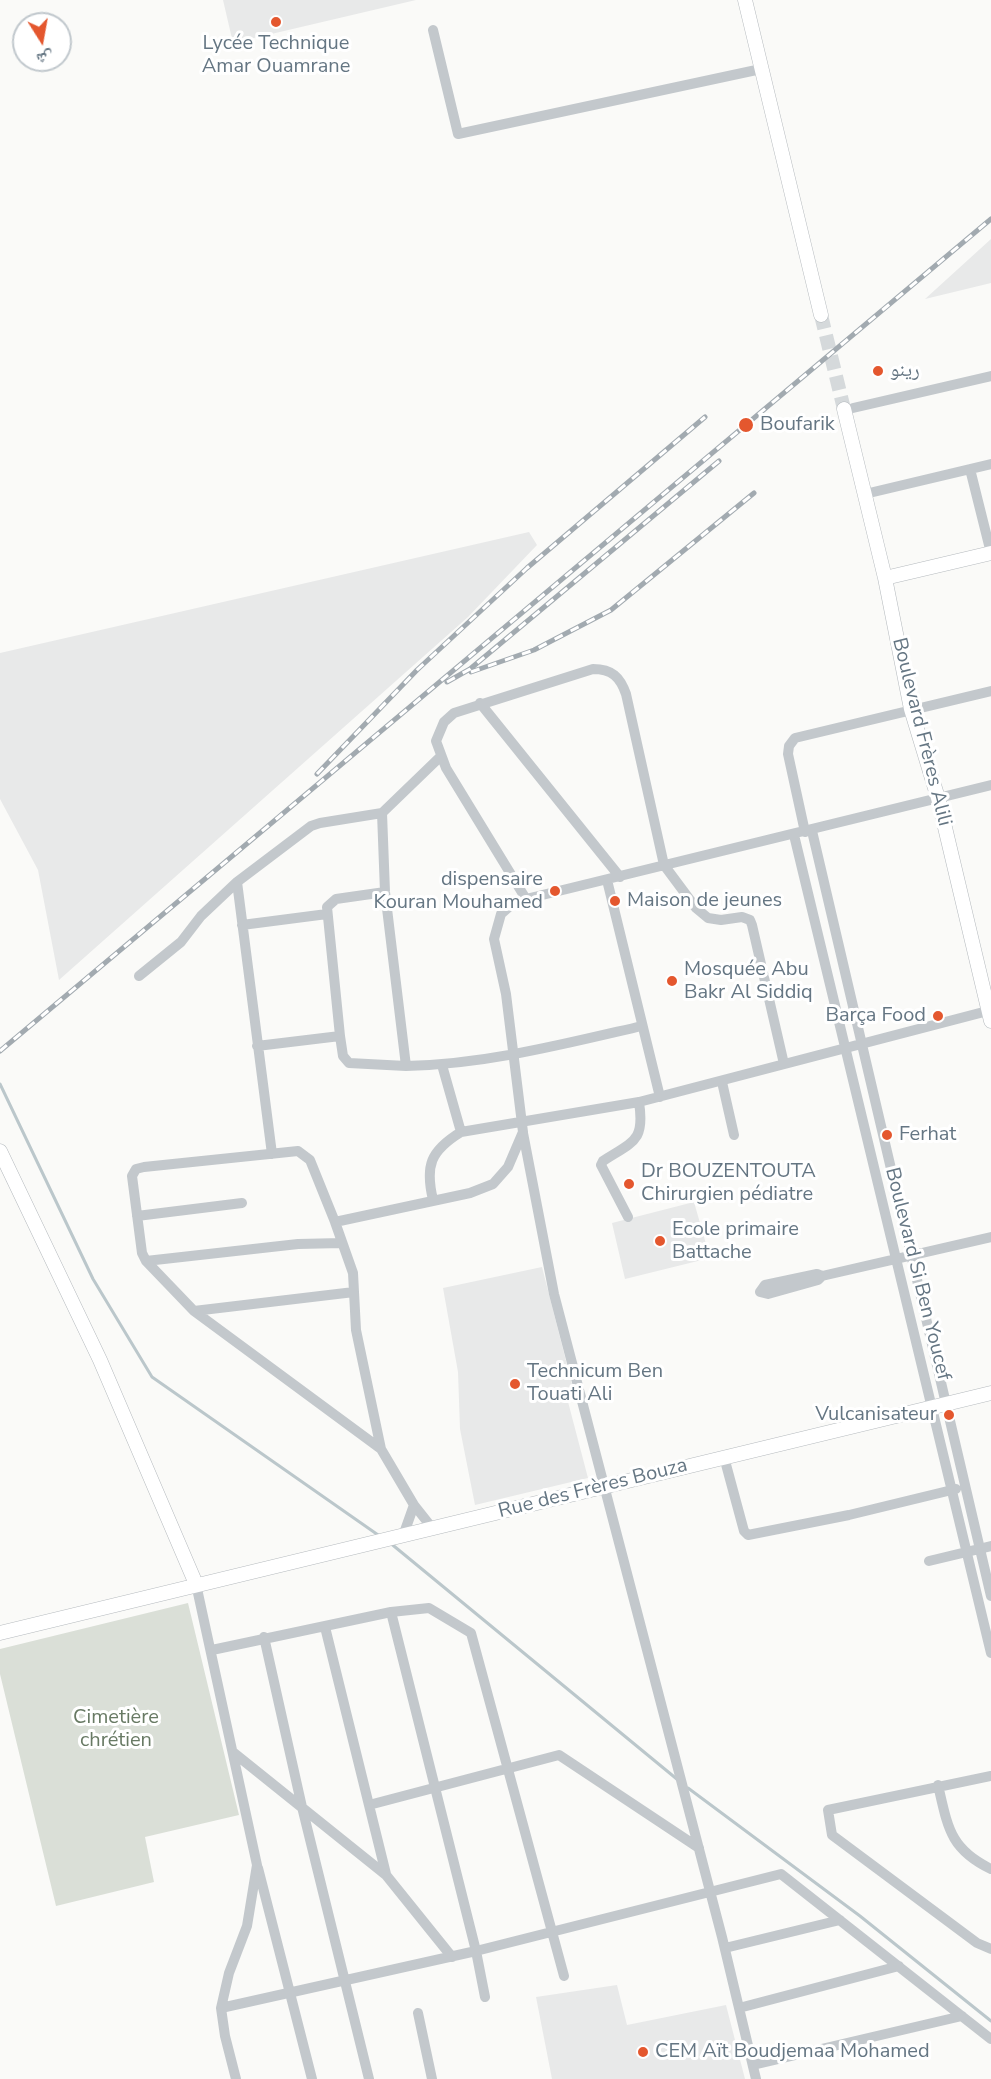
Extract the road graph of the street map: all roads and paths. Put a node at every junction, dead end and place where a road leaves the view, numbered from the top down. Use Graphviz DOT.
graph roads {
  1 [pos="745,0"];
  2 [pos="433,30"];
  3 [pos="761,69"];
  4 [pos="821,315"];
  5 [pos="991,376"];
  6 [pos="848,408"];
  7 [pos="991,464"];
  8 [pos="970,469"];
  9 [pos="865,494"];
  10 [pos="991,553"];
  11 [pos="885,578"];
  12 [pos="991,691"];
  13 [pos="480,704"];
  14 [pos="911,709"];
  15 [pos="440,757"];
  16 [pos="991,785"];
  17 [pos="938,798"];
  18 [pos="382,813"];
  19 [pos="803,833"];
  20 [pos="664,865"];
  21 [pos="620,877"];
  22 [pos="607,880"];
  23 [pos="237,882"];
  24 [pos="385,892"];
  25 [pos="522,900"];
  26 [pos="327,914"];
  27 [pos="242,925"];
  28 [pos="139,976"];
  29 [pos="990,1014"];
  30 [pos="642,1026"];
  31 [pos="340,1036"];
  32 [pos="861,1042"];
  33 [pos="257,1046"];
  34 [pos="844,1047"];
  35 [pos="512,1056"];
  36 [pos="784,1064"];
  37 [pos="442,1065"];
  38 [pos="406,1066"];
  39 [pos="722,1082"];
  40 [pos="660,1097"];
  41 [pos="639,1102"];
  42 [pos="523,1127"];
  43 [pos="460,1132"];
  44 [pos="734,1135"];
  45 [pos="0,1151"];
  46 [pos="272,1154"];
  47 [pos="433,1200"];
  48 [pos="242,1203"];
  49 [pos="137,1216"];
  50 [pos="628,1217"];
  51 [pos="335,1222"];
  52 [pos="991,1237"];
  53 [pos="342,1243"];
  54 [pos="911,1257"];
  55 [pos="895,1260"];
  56 [pos="146,1261"];
  57 [pos="822,1276"];
  58 [pos="354,1292"];
  59 [pos="194,1311"];
  60 [pos="991,1393"];
  61 [pos="945,1404"];
  62 [pos="931,1407"];
  63 [pos="381,1449"];
  64 [pos="724,1457"];
  65 [pos="604,1486"];
  66 [pos="965,1487"];
  67 [pos="951,1490"];
  68 [pos="414,1505"];
  69 [pos="433,1529"];
  70 [pos="398,1537"];
  71 [pos="991,1546"];
  72 [pos="980,1549"];
  73 [pos="967,1552"];
  74 [pos="929,1562"];
  75 [pos="196,1584"];
  76 [pos="991,1596"];
  77 [pos="391,1612"];
  78 [pos="325,1627"];
  79 [pos="0,1633"];
  80 [pos="264,1637"];
  81 [pos="212,1650"];
  82 [pos="991,1653"];
  83 [pos="234,1753"];
  84 [pos="508,1768"];
  85 [pos="991,1776"];
  86 [pos="938,1785"];
  87 [pos="436,1788"];
  88 [pos="369,1805"];
  89 [pos="302,1807"];
  90 [pos="699,1848"];
  91 [pos="257,1864"];
  92 [pos="991,1869"];
  93 [pos="386,1875"];
  94 [pos="710,1892"];
  95 [pos="840,1920"];
  96 [pos="552,1931"];
  97 [pos="725,1948"];
  98 [pos="991,1949"];
  99 [pos="476,1951"];
  100 [pos="452,1957"];
  101 [pos="899,1966"];
  102 [pos="564,1976"];
  103 [pos="344,1982"];
  104 [pos="291,1993"];
  105 [pos="485,1997"];
  106 [pos="221,2008"];
  107 [pos="739,2008"];
  108 [pos="418,2013"];
  109 [pos="962,2016"];
  110 [pos="991,2039"];
  111 [pos="753,2065"];
  112 [pos="236,2079"];
  113 [pos="312,2079"];
  114 [pos="369,2079"];
  115 [pos="432,2079"];
  116 [pos="756,2079"];
  1 -- 3 [label="main road"];
  2 -- 3 [label="street"];
  3 -- 4 [label="main road"];
  5 -- 6 [label="street"];
  6 -- 9 [label="main road, Boulevard Frères Alili"];
  7 -- 8 [label="street"];
  8 -- 9 [label="street"];
  8 -- 10 [label="street"];
  9 -- 11 [label="main road, Boulevard Frères Alili"];
  10 -- 11 [label="main road"];
  11 -- 14 [label="main road, Boulevard Frères Alili"];
  12 -- 14 [label="street"];
  13 -- 15 [label="street"];
  13 -- 20 [label="street"];
  13 -- 21 [label="street"];
  14 -- 17 [label="main road, Boulevard Frères Alili"];
  14 -- 19 [label="street"];
  15 -- 18 [label="street"];
  15 -- 25 [label="street"];
  16 -- 17 [label="street"];
  17 -- 19 [label="street"];
  17 -- 29 [label="main road, Boulevard Frères Alili"];
  18 -- 23 [label="street"];
  18 -- 24 [label="street"];
  19 -- 20 [label="street"];
  19 -- 32 [label="street, Boulevard Si Ben Youcef"];
  19 -- 34 [label="street, Boulevard Si Ben Youcef"];
  20 -- 21 [label="street"];
  20 -- 36 [label="street"];
  21 -- 22 [label="street"];
  22 -- 25 [label="street"];
  22 -- 30 [label="street"];
  23 -- 27 [label="street"];
  23 -- 28 [label="street"];
  24 -- 26 [label="street"];
  24 -- 38 [label="street"];
  25 -- 35 [label="street"];
  26 -- 27 [label="street"];
  26 -- 31 [label="street"];
  27 -- 33 [label="street"];
  29 -- 32 [label="street"];
  30 -- 35 [label="street"];
  30 -- 40 [label="street"];
  31 -- 33 [label="street"];
  31 -- 38 [label="street"];
  32 -- 34 [label="street"];
  32 -- 54 [label="street, Boulevard Si Ben Youcef"];
  33 -- 46 [label="street"];
  34 -- 36 [label="street"];
  34 -- 55 [label="street, Boulevard Si Ben Youcef"];
  35 -- 37 [label="street"];
  35 -- 42 [label="street"];
  36 -- 39 [label="street"];
  37 -- 38 [label="street"];
  37 -- 43 [label="street"];
  39 -- 40 [label="street"];
  39 -- 44 [label="street"];
  40 -- 41 [label="street"];
  41 -- 42 [label="street"];
  41 -- 50 [label="street"];
  42 -- 43 [label="street"];
  42 -- 47 [label="street"];
  42 -- 65 [label="street"];
  43 -- 47 [label="street"];
  45 -- 75 [label="main road"];
  46 -- 49 [label="street"];
  46 -- 51 [label="street"];
  47 -- 51 [label="street"];
  48 -- 49 [label="street"];
  49 -- 56 [label="street"];
  51 -- 53 [label="street"];
  52 -- 54 [label="street"];
  53 -- 56 [label="street"];
  53 -- 58 [label="street"];
  54 -- 55 [label="street"];
  54 -- 61 [label="street, Boulevard Si Ben Youcef"];
  55 -- 57 [label="street"];
  55 -- 62 [label="street, Boulevard Si Ben Youcef"];
  56 -- 59 [label="street"];
  57 -- 57 [label="street"];
  58 -- 59 [label="street"];
  58 -- 63 [label="street"];
  59 -- 63 [label="street"];
  60 -- 61 [label="main road, Rue des Frères Bouza"];
  61 -- 62 [label="main road, Rue des Frères Bouza"];
  61 -- 66 [label="street, Boulevard Si Ben Youcef"];
  62 -- 64 [label="main road, Rue des Frères Bouza"];
  62 -- 67 [label="street, Boulevard Si Ben Youcef"];
  63 -- 68 [label="street"];
  64 -- 65 [label="main road, Rue des Frères Bouza"];
  64 -- 67 [label="street"];
  65 -- 69 [label="main road, Rue des Frères Bouza"];
  65 -- 90 [label="street"];
  66 -- 67 [label="street"];
  66 -- 72 [label="street, Boulevard Si Ben Youcef"];
  67 -- 73 [label="street, Boulevard Si Ben Youcef"];
  68 -- 69 [label="street"];
  68 -- 70 [label="street"];
  69 -- 70 [label="main road, Rue des Frères Bouza"];
  70 -- 75 [label="main road, Rue des Frères Bouza"];
  71 -- 72 [label="street"];
  72 -- 73 [label="street"];
  72 -- 76 [label="street, Boulevard Si Ben Youcef"];
  73 -- 74 [label="street"];
  73 -- 82 [label="street, Boulevard Si Ben Youcef"];
  75 -- 79 [label="main road, Rue des Frères Bouza"];
  75 -- 81 [label="street"];
  77 -- 78 [label="street"];
  77 -- 84 [label="street"];
  77 -- 87 [label="street"];
  78 -- 80 [label="street"];
  78 -- 88 [label="street"];
  80 -- 81 [label="street"];
  80 -- 89 [label="street"];
  81 -- 83 [label="street"];
  83 -- 89 [label="street"];
  83 -- 91 [label="street"];
  84 -- 87 [label="street"];
  84 -- 90 [label="street"];
  84 -- 96 [label="street"];
  85 -- 86 [label="street"];
  86 -- 92 [label="street"];
  86 -- 98 [label="street"];
  87 -- 88 [label="street"];
  87 -- 99 [label="street"];
  88 -- 93 [label="street"];
  89 -- 93 [label="street"];
  89 -- 103 [label="street"];
  90 -- 94 [label="street"];
  91 -- 104 [label="street"];
  91 -- 106 [label="street"];
  93 -- 100 [label="street"];
  94 -- 95 [label="street"];
  94 -- 96 [label="street"];
  94 -- 97 [label="street"];
  95 -- 97 [label="street"];
  95 -- 101 [label="street"];
  96 -- 99 [label="street"];
  96 -- 102 [label="street"];
  97 -- 107 [label="street"];
  99 -- 100 [label="street"];
  99 -- 105 [label="street"];
  100 -- 103 [label="street"];
  101 -- 107 [label="street"];
  101 -- 109 [label="street"];
  103 -- 104 [label="street"];
  103 -- 114 [label="street"];
  104 -- 106 [label="street"];
  104 -- 113 [label="street"];
  106 -- 112 [label="street"];
  107 -- 111 [label="street"];
  108 -- 115 [label="street"];
  109 -- 110 [label="street"];
  109 -- 111 [label="street"];
  111 -- 116 [label="street"];
}
